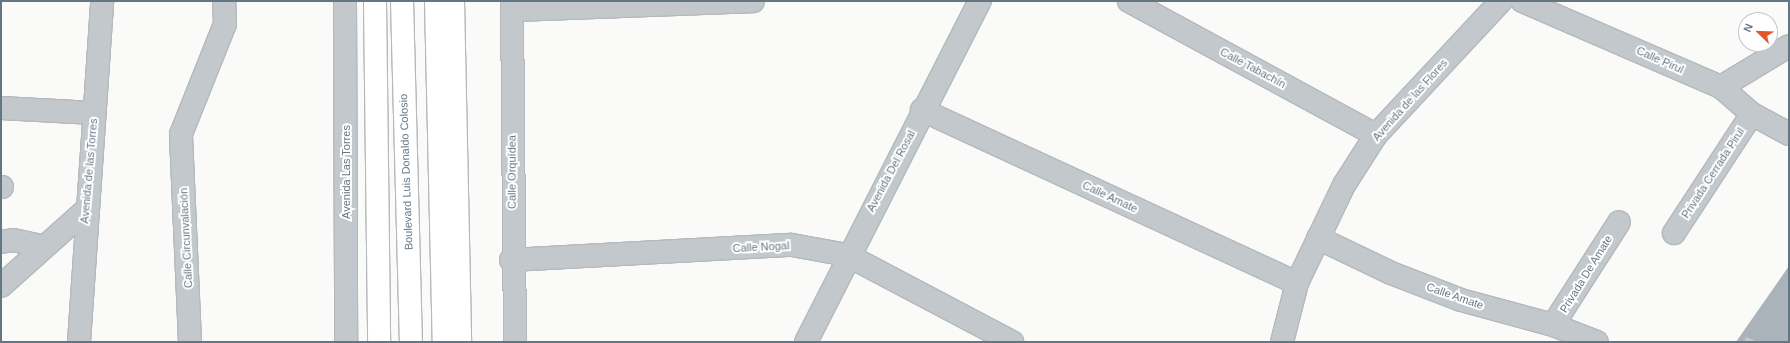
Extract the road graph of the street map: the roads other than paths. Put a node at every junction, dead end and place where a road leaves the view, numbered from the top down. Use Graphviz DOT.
graph roads {
  1 [pos="102,1"];
  2 [pos="224,1"];
  3 [pos="346,1"];
  4 [pos="375,1"];
  5 [pos="402,1"];
  6 [pos="436,1"];
  7 [pos="453,1"];
  8 [pos="753,1"];
  9 [pos="980,1"];
  10 [pos="1129,1"];
  11 [pos="1501,1"];
  12 [pos="1522,1"];
  13 [pos="513,6"];
  14 [pos="1789,46"];
  15 [pos="1721,87"];
  16 [pos="1,108"];
  17 [pos="922,110"];
  18 [pos="94,113"];
  19 [pos="1752,114"];
  20 [pos="1789,134"];
  21 [pos="1376,135"];
  22 [pos="86,210"];
  23 [pos="1619,222"];
  24 [pos="1674,233"];
  25 [pos="1318,238"];
  26 [pos="1,242"];
  27 [pos="42,246"];
  28 [pos="847,255"];
  29 [pos="512,260"];
  30 [pos="1297,283"];
  31 [pos="1,286"];
  32 [pos="1553,325"];
  33 [pos="79,342"];
  34 [pos="190,342"];
  35 [pos="346,342"];
  36 [pos="379,342"];
  37 [pos="411,342"];
  38 [pos="444,342"];
  39 [pos="460,342"];
  40 [pos="514,342"];
  41 [pos="806,342"];
  42 [pos="1012,342"];
  43 [pos="1282,342"];
  44 [pos="1597,342"];
  1 -- 18 [label="street, Avenida de las Torres"];
  2 -- 34 [label="street, Calle Circunvalación"];
  3 -- 35 [label="street, Avenida Las Torres"];
  4 -- 36 [label="highway"];
  5 -- 37 [label="highway, Boulevard Luis Donaldo Colosio"];
  6 -- 38 [label="highway"];
  7 -- 39 [label="highway"];
  8 -- 13 [label="street"];
  9 -- 17 [label="street, Avenida Del Rosal"];
  10 -- 21 [label="street, Calle Tabachín"];
  11 -- 21 [label="street, Avenida de las Flores"];
  12 -- 15 [label="street, Calle Pirul"];
  13 -- 29 [label="street, Calle Orquídea"];
  14 -- 15 [label="street"];
  15 -- 19 [label="street, Calle Pirul"];
  16 -- 18 [label="street"];
  17 -- 28 [label="street, Avenida Del Rosal"];
  17 -- 30 [label="street, Calle Amate"];
  18 -- 22 [label="street, Avenida de las Torres"];
  19 -- 20 [label="street, Calle Pirul"];
  19 -- 24 [label="street, Privada Cerrada Pirul"];
  21 -- 25 [label="street, Avenida de las Flores"];
  22 -- 27 [label="street"];
  22 -- 33 [label="street, Avenida de las Torres"];
  23 -- 32 [label="street, Privada De Amate"];
  25 -- 30 [label="street, Avenida de las Flores"];
  25 -- 32 [label="street, Calle Amate"];
  26 -- 27 [label="street"];
  27 -- 31 [label="street"];
  28 -- 29 [label="street, Calle Nogal"];
  28 -- 41 [label="street, Avenida Del Rosal"];
  28 -- 42 [label="street, Calle Nogal"];
  29 -- 40 [label="street, Calle Orquídea"];
  30 -- 43 [label="street, Avenida de las Flores"];
  32 -- 44 [label="street, Calle Amate"];
}
